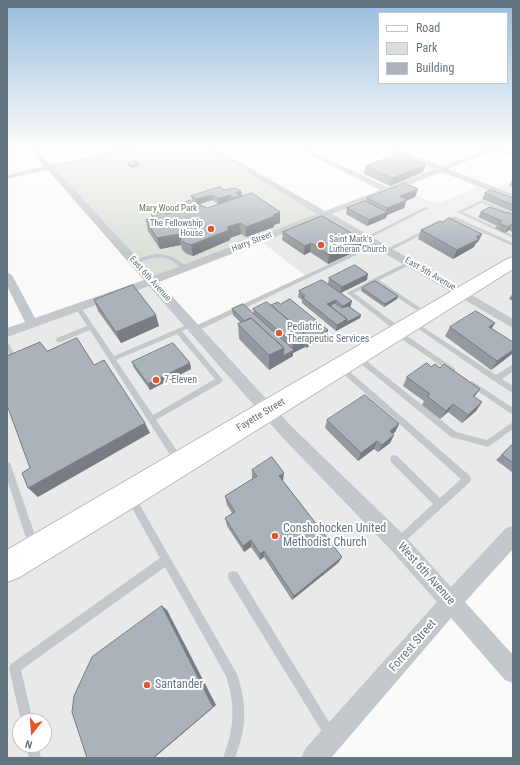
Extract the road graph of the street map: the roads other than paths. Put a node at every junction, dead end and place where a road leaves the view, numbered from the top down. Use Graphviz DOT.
graph roads {
  1 [pos="63,184"];
  2 [pos="272,184"];
  3 [pos="373,184"];
  4 [pos="403,184"];
  5 [pos="481,184"];
  6 [pos="386,190"];
  7 [pos="513,196"];
  8 [pos="427,208"];
  9 [pos="323,214"];
  10 [pos="513,215"];
  11 [pos="440,225"];
  12 [pos="434,228"];
  13 [pos="513,237"];
  14 [pos="366,238"];
  15 [pos="377,244"];
  16 [pos="513,245"];
  17 [pos="387,250"];
  18 [pos="134,262"];
  19 [pos="513,262"];
  20 [pos="410,263"];
  21 [pos="185,268"];
  22 [pos="7,275"];
  23 [pos="375,280"];
  24 [pos="151,281"];
  25 [pos="462,293"];
  26 [pos="78,307"];
  27 [pos="32,324"];
  28 [pos="408,324"];
  29 [pos="513,324"];
  30 [pos="91,327"];
  31 [pos="193,327"];
  32 [pos="178,331"];
  33 [pos="7,334"];
  34 [pos="59,340"];
  35 [pos="7,346"];
  36 [pos="113,360"];
  37 [pos="15,361"];
  38 [pos="348,362"];
  39 [pos="513,367"];
  40 [pos="456,373"];
  41 [pos="235,374"];
  42 [pos="496,379"];
  43 [pos="220,380"];
  44 [pos="469,382"];
  45 [pos="513,390"];
  46 [pos="268,410"];
  47 [pos="513,412"];
  48 [pos="152,419"];
  49 [pos="513,425"];
  50 [pos="394,459"];
  51 [pos="180,463"];
  52 [pos="7,466"];
  53 [pos="129,495"];
  54 [pos="440,504"];
  55 [pos="513,535"];
  56 [pos="397,542"];
  57 [pos="36,550"];
  58 [pos="166,560"];
  59 [pos="7,567"];
  60 [pos="233,576"];
  61 [pos="451,602"];
  62 [pos="513,672"];
  63 [pos="25,713"];
  64 [pos="332,738"];
  65 [pos="229,758"];
  66 [pos="314,758"];
  1 -- 18 [label="street, East 6th Avenue"];
  2 -- 9 [label="street, East 5th Avenue"];
  3 -- 6 [label="street"];
  4 -- 6 [label="street, Harry Street"];
  5 -- 7 [label="street"];
  6 -- 9 [label="street, Harry Street"];
  8 -- 14 [label="lane"];
  9 -- 14 [label="street, East 5th Avenue"];
  9 -- 21 [label="street, Harry Street"];
  10 -- 13 [label="lane"];
  11 -- 16 [label="lane"];
  12 -- 17 [label="lane"];
  14 -- 15 [label="street, East 5th Avenue"];
  15 -- 17 [label="street, East 5th Avenue"];
  15 -- 31 [label="lane"];
  17 -- 20 [label="street, East 5th Avenue"];
  18 -- 21 [label="lane"];
  18 -- 24 [label="street, East 6th Avenue"];
  19 -- 25 [label="main road, Fayette Street"];
  20 -- 23 [label="lane"];
  20 -- 25 [label="street, East 5th Avenue"];
  21 -- 24 [label="street, Harry Street"];
  22 -- 27 [label="street"];
  23 -- 28 [label="lane"];
  23 -- 28 [label="lane"];
  24 -- 26 [label="street, Harry Street"];
  24 -- 31 [label="street, East 6th Avenue"];
  25 -- 28 [label="main road, Fayette Street"];
  25 -- 29 [label="street, East 5th Avenue"];
  26 -- 27 [label="street, Harry Street"];
  26 -- 30 [label="lane"];
  27 -- 33 [label="street, Harry Street"];
  28 -- 38 [label="main road, Fayette Street"];
  28 -- 40 [label="lane"];
  28 -- 42 [label="lane"];
  30 -- 34 [label="lane"];
  30 -- 36 [label="lane"];
  31 -- 32 [label="lane"];
  31 -- 41 [label="street, East 6th Avenue"];
  32 -- 36 [label="lane"];
  32 -- 43 [label="lane"];
  35 -- 37 [label="lane"];
  36 -- 48 [label="lane"];
  38 -- 46 [label="main road, Fayette Street"];
  38 -- 49 [label="lane"];
  38 -- 54 [label="lane"];
  39 -- 42 [label="lane"];
  41 -- 43 [label="lane"];
  41 -- 46 [label="street, East 6th Avenue"];
  42 -- 45 [label="lane"];
  43 -- 48 [label="lane"];
  44 -- 47 [label="lane"];
  46 -- 51 [label="main road, Fayette Street"];
  46 -- 56 [label="street, West 6th Avenue"];
  48 -- 51 [label="lane"];
  50 -- 54 [label="lane"];
  51 -- 53 [label="main road, Fayette Street"];
  52 -- 57 [label="lane"];
  53 -- 57 [label="main road, Fayette Street"];
  53 -- 58 [label="lane"];
  54 -- 56 [label="lane"];
  55 -- 61 [label="street, Forrest Street"];
  56 -- 61 [label="street, West 6th Avenue"];
  57 -- 59 [label="main road, Fayette Street"];
  58 -- 63 [label="lane"];
  58 -- 65 [label="lane"];
  60 -- 64 [label="lane"];
  61 -- 62 [label="street, West 6th Avenue"];
  61 -- 64 [label="street, Forrest Street"];
  64 -- 66 [label="street, Forrest Street"];
}
